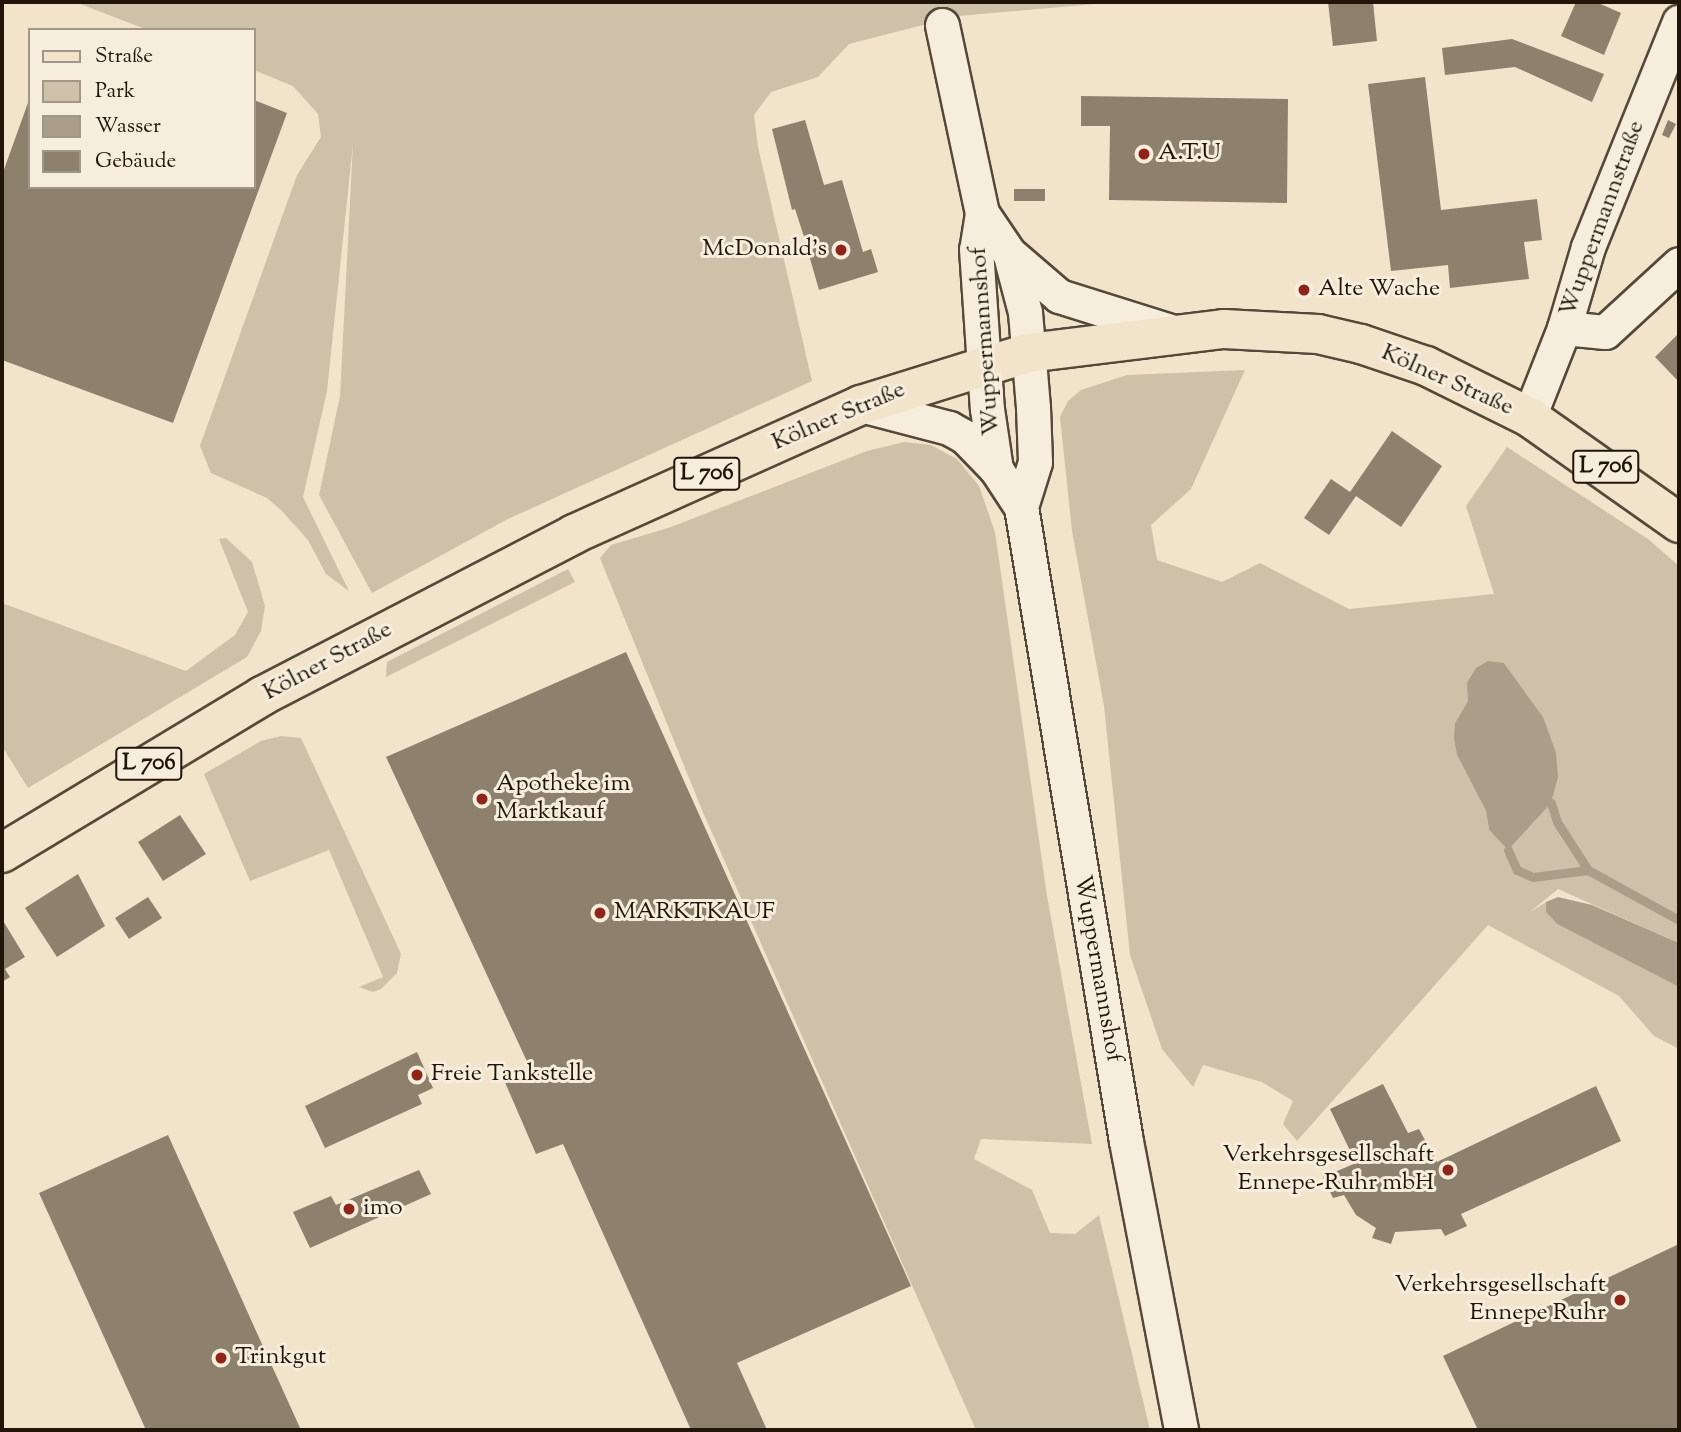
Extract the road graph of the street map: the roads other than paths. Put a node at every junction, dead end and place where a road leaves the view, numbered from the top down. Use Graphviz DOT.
graph roads {
  1 [pos="1679,22"];
  2 [pos="942,25"];
  3 [pos="982,213"];
  4 [pos="1009,253"];
  5 [pos="1679,264"];
  6 [pos="1564,328"];
  7 [pos="1174,332"];
  8 [pos="1028,353"];
  9 [pos="983,365"];
  10 [pos="862,405"];
  11 [pos="1529,417"];
  12 [pos="996,469"];
  13 [pos="1021,507"];
  14 [pos="1679,523"];
  15 [pos="2,853"];
  16 [pos="1181,1430"];
  1 -- 6 [label="street, Wuppermannstraße"];
  2 -- 3 [label="street, Wuppermannshof"];
  3 -- 4 [label="street, Wuppermannshof"];
  3 -- 9 [label="street, Wuppermannshof"];
  4 -- 7 [label="street, Wuppermannshof"];
  4 -- 8 [label="street, Wuppermannshof"];
  5 -- 6 [label="street"];
  6 -- 11 [label="street, Wuppermannstraße"];
  7 -- 8 [label="main road, Kölner Straße / L 706"];
  7 -- 11 [label="main road, Kölner Straße / L 706"];
  8 -- 9 [label="main road, Kölner Straße / L 706"];
  8 -- 13 [label="street, Wuppermannshof"];
  9 -- 10 [label="main road, Kölner Straße / L 706"];
  9 -- 12 [label="street, Wuppermannshof"];
  10 -- 12 [label="street, Wuppermannshof"];
  10 -- 15 [label="main road, Kölner Straße / L 706"];
  11 -- 14 [label="main road, Kölner Straße / L 706"];
  12 -- 13 [label="street, Wuppermannshof"];
  13 -- 16 [label="street, Wuppermannshof"];
}
